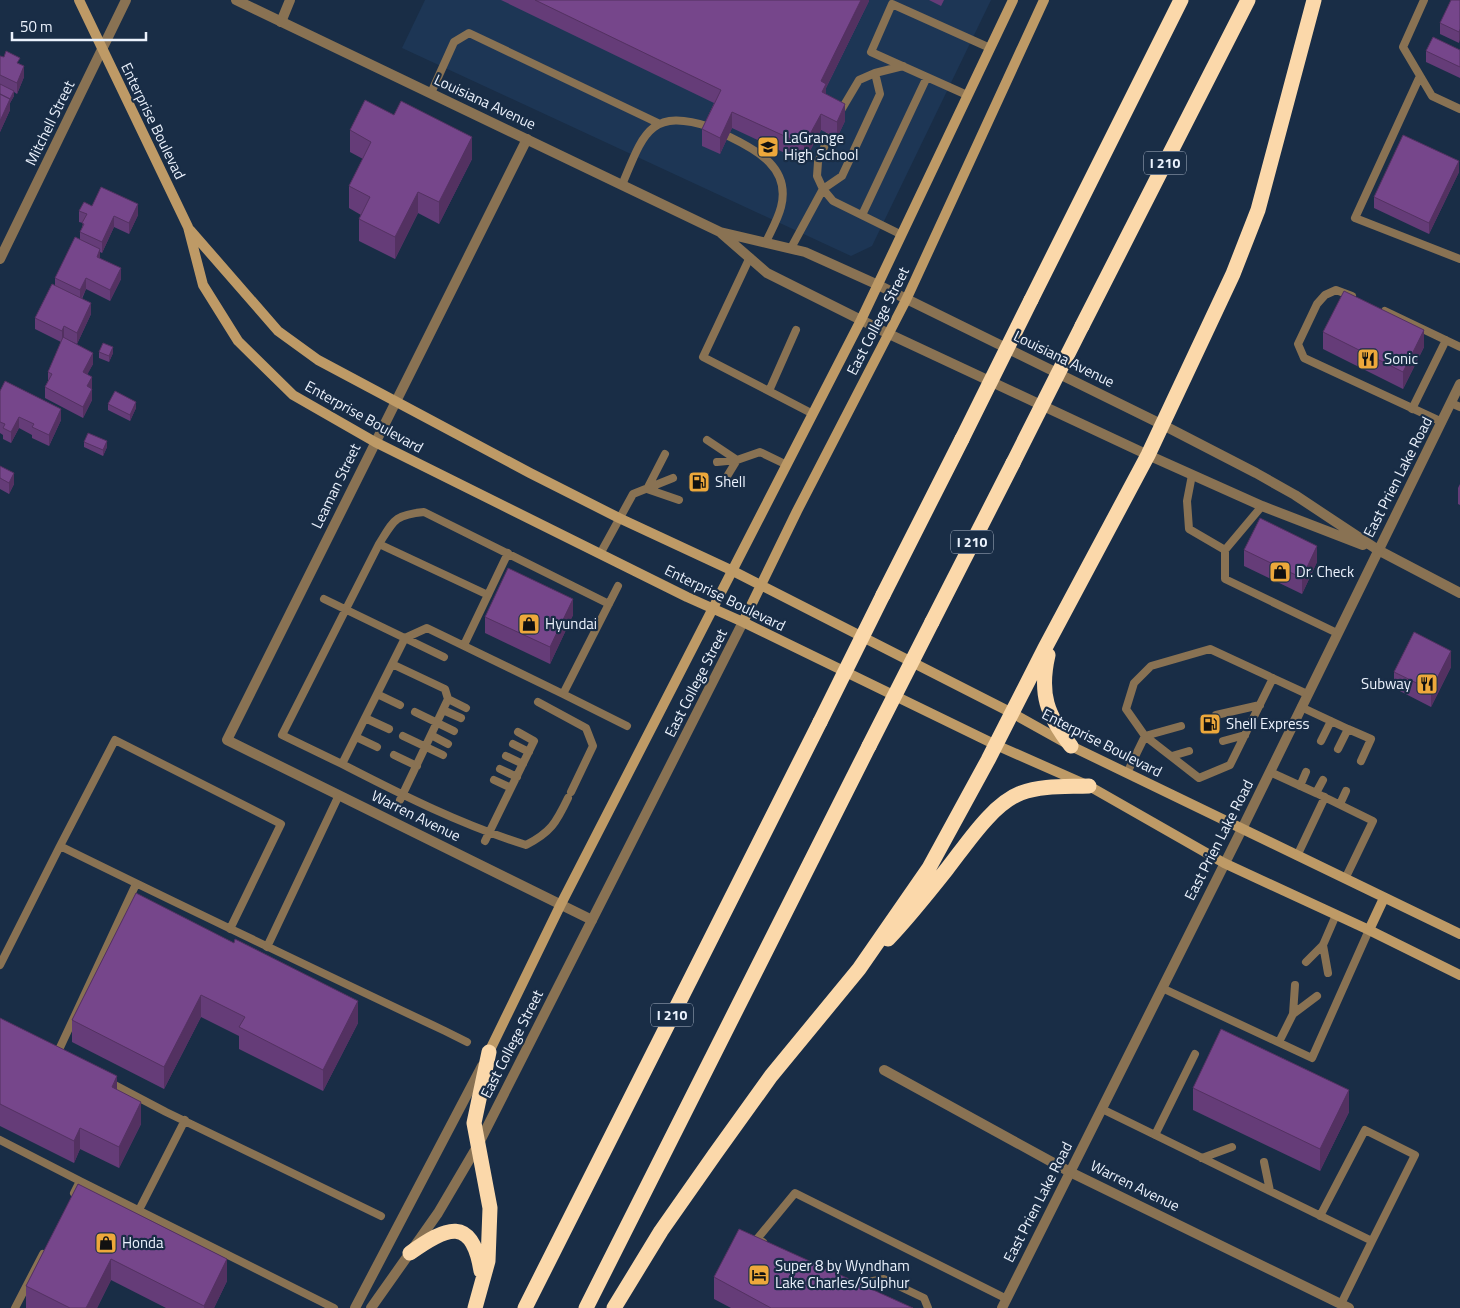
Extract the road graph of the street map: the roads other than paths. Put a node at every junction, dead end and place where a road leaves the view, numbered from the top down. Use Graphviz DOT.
graph roads {
  1 [pos="79,0"];
  2 [pos="126,0"];
  3 [pos="236,0"];
  4 [pos="290,0"];
  5 [pos="1014,0"];
  6 [pos="1044,0"];
  7 [pos="1181,0"];
  8 [pos="1248,0"];
  9 [pos="1314,0"];
  10 [pos="1424,0"];
  11 [pos="281,22"];
  12 [pos="990,48"];
  13 [pos="102,49"];
  14 [pos="902,66"];
  15 [pos="875,73"];
  16 [pos="1420,76"];
  17 [pos="927,77"];
  18 [pos="431,93"];
  19 [pos="967,95"];
  20 [pos="1460,109"];
  21 [pos="838,117"];
  22 [pos="658,123"];
  23 [pos="710,128"];
  24 [pos="829,134"];
  25 [pos="728,136"];
  26 [pos="527,139"];
  27 [pos="622,185"];
  28 [pos="823,189"];
  29 [pos="862,215"];
  30 [pos="188,227"];
  31 [pos="720,232"];
  32 [pos="900,234"];
  33 [pos="766,242"];
  34 [pos="791,248"];
  35 [pos="750,257"];
  36 [pos="0,259"];
  37 [pos="1460,259"];
  38 [pos="876,284"];
  39 [pos="906,300"];
  40 [pos="1361,300"];
  41 [pos="1378,308"];
  42 [pos="861,320"];
  43 [pos="796,330"];
  44 [pos="889,334"];
  45 [pos="1446,340"];
  46 [pos="1460,346"];
  47 [pos="1460,384"];
  48 [pos="769,391"];
  49 [pos="395,401"];
  50 [pos="1455,405"];
  51 [pos="1412,409"];
  52 [pos="813,414"];
  53 [pos="1442,422"];
  54 [pos="1163,425"];
  55 [pos="707,440"];
  56 [pos="375,442"];
  57 [pos="665,454"];
  58 [pos="1148,455"];
  59 [pos="737,460"];
  60 [pos="717,462"];
  61 [pos="787,465"];
  62 [pos="1192,475"];
  63 [pos="673,478"];
  64 [pos="724,483"];
  65 [pos="647,489"];
  66 [pos="679,500"];
  67 [pos="1262,506"];
  68 [pos="619,518"];
  69 [pos="379,544"];
  70 [pos="1224,550"];
  71 [pos="1378,550"];
  72 [pos="508,554"];
  73 [pos="600,554"];
  74 [pos="733,571"];
  75 [pos="618,586"];
  76 [pos="761,586"];
  77 [pos="1460,593"];
  78 [pos="488,595"];
  79 [pos="324,599"];
  80 [pos="609,604"];
  81 [pos="713,609"];
  82 [pos="346,610"];
  83 [pos="744,622"];
  84 [pos="1055,629"];
  85 [pos="1337,633"];
  86 [pos="405,638"];
  87 [pos="464,645"];
  88 [pos="444,657"];
  89 [pos="392,664"];
  90 [pos="1272,678"];
  91 [pos="378,694"];
  92 [pos="563,694"];
  93 [pos="1307,694"];
  94 [pos="448,700"];
  95 [pos="538,702"];
  96 [pos="400,705"];
  97 [pos="1260,705"];
  98 [pos="1301,707"];
  99 [pos="466,708"];
  100 [pos="443,710"];
  101 [pos="415,712"];
  102 [pos="1012,713"];
  103 [pos="1216,715"];
  104 [pos="365,718"];
  105 [pos="460,718"];
  106 [pos="1331,721"];
  107 [pos="437,723"];
  108 [pos="627,726"];
  109 [pos="1181,726"];
  110 [pos="1348,728"];
  111 [pos="388,729"];
  112 [pos="454,731"];
  113 [pos="518,732"];
  114 [pos="431,735"];
  115 [pos="1245,735"];
  116 [pos="403,736"];
  117 [pos="1146,736"];
  118 [pos="356,737"];
  119 [pos="227,740"];
  120 [pos="1224,741"];
  121 [pos="1321,741"];
  122 [pos="448,744"];
  123 [pos="513,744"];
  124 [pos="996,745"];
  125 [pos="1071,746"];
  126 [pos="377,747"];
  127 [pos="426,747"];
  128 [pos="1338,749"];
  129 [pos="1190,751"];
  130 [pos="529,752"];
  131 [pos="394,755"];
  132 [pos="443,755"];
  133 [pos="506,756"];
  134 [pos="1172,756"];
  135 [pos="1361,761"];
  136 [pos="342,764"];
  137 [pos="523,764"];
  138 [pos="417,766"];
  139 [pos="500,768"];
  140 [pos="1270,772"];
  141 [pos="1306,772"];
  142 [pos="1127,773"];
  143 [pos="517,777"];
  144 [pos="494,780"];
  145 [pos="1323,780"];
  146 [pos="1089,786"];
  147 [pos="1300,786"];
  148 [pos="511,788"];
  149 [pos="1346,791"];
  150 [pos="1316,793"];
  151 [pos="339,795"];
  152 [pos="402,798"];
  153 [pos="1325,798"];
  154 [pos="1340,804"];
  155 [pos="1242,829"];
  156 [pos="489,833"];
  157 [pos="485,841"];
  158 [pos="60,846"];
  159 [pos="1297,856"];
  160 [pos="1224,863"];
  161 [pos="1345,879"];
  162 [pos="136,884"];
  163 [pos="1384,898"];
  164 [pos="561,904"];
  165 [pos="1336,915"];
  166 [pos="592,920"];
  167 [pos="230,929"];
  168 [pos="1369,930"];
  169 [pos="1460,934"];
  170 [pos="1323,944"];
  171 [pos="267,946"];
  172 [pos="1306,962"];
  173 [pos="0,965"];
  174 [pos="859,969"];
  175 [pos="1328,973"];
  176 [pos="1460,975"];
  177 [pos="1295,985"];
  178 [pos="1162,988"];
  179 [pos="1318,996"];
  180 [pos="1293,1014"];
  181 [pos="468,1042"];
  182 [pos="1279,1042"];
  183 [pos="489,1052"];
  184 [pos="1195,1054"];
  185 [pos="65,1058"];
  186 [pos="884,1070"];
  187 [pos="99,1076"];
  188 [pos="1102,1109"];
  189 [pos="185,1120"];
  190 [pos="1155,1135"];
  191 [pos="0,1140"];
  192 [pos="478,1145"];
  193 [pos="1232,1147"];
  194 [pos="1202,1158"];
  195 [pos="1264,1162"];
  196 [pos="1070,1172"];
  197 [pos="80,1181"];
  198 [pos="1270,1191"];
  199 [pos="69,1203"];
  200 [pos="139,1210"];
  201 [pos="381,1216"];
  202 [pos="1320,1216"];
  203 [pos="1372,1241"];
  204 [pos="46,1247"];
  205 [pos="774,1247"];
  206 [pos="410,1253"];
  207 [pos="842,1281"];
  208 [pos="483,1282"];
  209 [pos="851,1285"];
  210 [pos="859,1289"];
  211 [pos="1004,1304"];
  212 [pos="1345,1306"];
  213 [pos="15,1308"];
  214 [pos="334,1308"];
  215 [pos="355,1308"];
  216 [pos="371,1308"];
  217 [pos="474,1308"];
  218 [pos="525,1308"];
  219 [pos="586,1308"];
  220 [pos="614,1308"];
  221 [pos="928,1308"];
  1 -- 13 [label="main road, Enterprise Boulevad"];
  2 -- 13 [label="street, Mitchell Street"];
  3 -- 11 [label="street, Louisiana Avenue"];
  4 -- 11 [label="street"];
  5 -- 12 [label="main road, East College Street"];
  6 -- 39 [label="main road, East College Street"];
  7 -- 218 [label="highway, I 210, bridge"];
  8 -- 219 [label="highway, I 210, bridge"];
  9 -- 54 [label="highway"];
  10 -- 16 [label="lane"];
  11 -- 18 [label="street, Louisiana Avenue"];
  12 -- 14 [label="lane"];
  12 -- 19 [label="main road, East College Street"];
  13 -- 30 [label="main road, Enterprise Boulevad"];
  13 -- 36 [label="street, Mitchell Street"];
  14 -- 15 [label="lane"];
  14 -- 17 [label="lane"];
  15 -- 21 [label="lane"];
  15 -- 28 [label="lane"];
  16 -- 20 [label="lane"];
  16 -- 37 [label="lane"];
  17 -- 19 [label="lane"];
  17 -- 29 [label="lane"];
  18 -- 22 [label="lane"];
  18 -- 26 [label="street, Louisiana Avenue"];
  19 -- 32 [label="main road, East College Street"];
  22 -- 23 [label="lane"];
  22 -- 27 [label="lane"];
  24 -- 28 [label="lane"];
  25 -- 33 [label="lane"];
  26 -- 27 [label="street, Louisiana Avenue"];
  26 -- 49 [label="street, Leaman Street"];
  27 -- 31 [label="street, Louisiana Avenue"];
  28 -- 29 [label="lane"];
  28 -- 34 [label="lane"];
  29 -- 32 [label="lane"];
  30 -- 49 [label="main road, Enterprise Boulevard"];
  30 -- 56 [label="main road, Enterprise Boulevard"];
  31 -- 33 [label="street, Louisiana Avenue"];
  31 -- 35 [label="street, Louisiana Avenue"];
  32 -- 38 [label="main road, East College Street"];
  33 -- 34 [label="street, Louisiana Avenue"];
  34 -- 38 [label="street, Louisiana Avenue"];
  35 -- 42 [label="street, Louisiana Avenue"];
  35 -- 48 [label="lane"];
  38 -- 39 [label="street, Louisiana Avenue"];
  38 -- 42 [label="main road, East College Street"];
  39 -- 44 [label="main road, East College Street"];
  39 -- 54 [label="street, Louisiana Avenue"];
  40 -- 51 [label="lane"];
  41 -- 45 [label="lane"];
  42 -- 44 [label="street, Louisiana Avenue"];
  42 -- 52 [label="main road, East College Street"];
  43 -- 48 [label="lane"];
  44 -- 58 [label="street, Louisiana Avenue"];
  44 -- 76 [label="main road, East College Street"];
  45 -- 46 [label="lane"];
  45 -- 51 [label="lane"];
  47 -- 50 [label="street, East Prien Lake Road"];
  48 -- 52 [label="lane"];
  49 -- 56 [label="street, Leaman Street"];
  49 -- 68 [label="main road, Enterprise Boulevard"];
  50 -- 53 [label="street, East Prien Lake Road"];
  51 -- 53 [label="lane"];
  52 -- 61 [label="main road, East College Street"];
  53 -- 71 [label="street, East Prien Lake Road"];
  54 -- 58 [label="highway"];
  54 -- 71 [label="street, Louisiana Avenue"];
  55 -- 59 [label="lane"];
  56 -- 73 [label="main road, Enterprise Boulevard"];
  56 -- 119 [label="street, Leaman Street"];
  57 -- 65 [label="lane"];
  58 -- 62 [label="street, Louisiana Avenue"];
  58 -- 84 [label="highway"];
  59 -- 60 [label="lane"];
  59 -- 61 [label="lane"];
  59 -- 64 [label="lane"];
  61 -- 74 [label="main road, East College Street"];
  62 -- 67 [label="street, Louisiana Avenue"];
  62 -- 70 [label="lane"];
  63 -- 65 [label="lane"];
  65 -- 66 [label="lane"];
  65 -- 68 [label="lane"];
  67 -- 70 [label="lane"];
  67 -- 71 [label="street, Louisiana Avenue"];
  68 -- 73 [label="lane"];
  68 -- 74 [label="main road, Enterprise Boulevard"];
  69 -- 72 [label="lane"];
  69 -- 78 [label="lane"];
  69 -- 82 [label="lane"];
  70 -- 85 [label="lane"];
  71 -- 77 [label="street, Louisiana Avenue"];
  71 -- 85 [label="street, East Prien Lake Road"];
  72 -- 78 [label="lane"];
  72 -- 80 [label="lane"];
  73 -- 81 [label="main road, Enterprise Boulevard"];
  74 -- 76 [label="main road, Enterprise Boulevard"];
  74 -- 81 [label="main road, East College Street"];
  75 -- 80 [label="lane"];
  76 -- 83 [label="main road, East College Street"];
  76 -- 102 [label="main road, Enterprise Boulevard"];
  78 -- 87 [label="lane"];
  79 -- 82 [label="lane"];
  80 -- 92 [label="lane"];
  81 -- 83 [label="main road, Enterprise Boulevard"];
  81 -- 164 [label="main road, East College Street"];
  82 -- 86 [label="lane"];
  82 -- 136 [label="lane"];
  83 -- 124 [label="main road, Enterprise Boulevard"];
  83 -- 166 [label="street, East College Street"];
  84 -- 102 [label="highway"];
  84 -- 125 [label="highway"];
  85 -- 93 [label="street, East Prien Lake Road"];
  86 -- 87 [label="lane"];
  86 -- 88 [label="lane"];
  86 -- 89 [label="lane"];
  87 -- 92 [label="lane"];
  89 -- 91 [label="lane"];
  89 -- 94 [label="lane"];
  90 -- 93 [label="lane"];
  90 -- 97 [label="lane"];
  90 -- 117 [label="lane"];
  91 -- 96 [label="lane"];
  91 -- 104 [label="lane"];
  92 -- 108 [label="lane"];
  93 -- 98 [label="street, East Prien Lake Road"];
  94 -- 99 [label="lane"];
  94 -- 100 [label="lane"];
  95 -- 156 [label="lane"];
  97 -- 103 [label="lane"];
  97 -- 115 [label="lane"];
  98 -- 106 [label="lane"];
  98 -- 140 [label="street, East Prien Lake Road"];
  100 -- 105 [label="lane"];
  100 -- 107 [label="lane"];
  101 -- 107 [label="lane"];
  102 -- 124 [label="highway"];
  102 -- 125 [label="main road, Enterprise Boulevard"];
  104 -- 111 [label="lane"];
  104 -- 118 [label="lane"];
  106 -- 110 [label="lane"];
  106 -- 121 [label="lane"];
  107 -- 112 [label="lane"];
  107 -- 114 [label="lane"];
  109 -- 117 [label="lane"];
  110 -- 128 [label="lane"];
  110 -- 135 [label="lane"];
  113 -- 130 [label="lane"];
  114 -- 122 [label="lane"];
  114 -- 127 [label="lane"];
  115 -- 120 [label="lane"];
  115 -- 134 [label="lane"];
  116 -- 127 [label="lane"];
  117 -- 134 [label="lane"];
  117 -- 142 [label="lane"];
  118 -- 126 [label="lane"];
  118 -- 136 [label="lane"];
  119 -- 151 [label="street, Warren Avenue"];
  123 -- 130 [label="lane"];
  124 -- 146 [label="main road, Enterprise Boulevard"];
  124 -- 174 [label="highway"];
  125 -- 142 [label="main road, Enterprise Boulevard"];
  127 -- 132 [label="lane"];
  127 -- 138 [label="lane"];
  129 -- 134 [label="lane"];
  130 -- 137 [label="lane"];
  131 -- 138 [label="lane"];
  133 -- 137 [label="lane"];
  136 -- 152 [label="lane"];
  137 -- 143 [label="lane"];
  138 -- 152 [label="lane"];
  139 -- 143 [label="lane"];
  140 -- 147 [label="lane"];
  140 -- 155 [label="street, East Prien Lake Road"];
  141 -- 147 [label="lane"];
  142 -- 155 [label="main road, Enterprise Boulevard"];
  143 -- 148 [label="lane"];
  144 -- 148 [label="lane"];
  145 -- 150 [label="lane"];
  146 -- 160 [label="main road, Enterprise Boulevard"];
  146 -- 174 [label="highway"];
  147 -- 150 [label="lane"];
  148 -- 156 [label="lane"];
  149 -- 154 [label="lane"];
  150 -- 153 [label="lane"];
  151 -- 164 [label="street, Warren Avenue"];
  151 -- 171 [label="lane"];
  152 -- 156 [label="lane"];
  153 -- 154 [label="lane"];
  153 -- 159 [label="lane"];
  154 -- 161 [label="lane"];
  155 -- 159 [label="main road, Enterprise Boulevard"];
  155 -- 160 [label="street, East Prien Lake Road"];
  156 -- 157 [label="lane"];
  158 -- 162 [label="lane"];
  158 -- 167 [label="lane"];
  158 -- 173 [label="lane"];
  159 -- 161 [label="main road, Enterprise Boulevard"];
  160 -- 165 [label="main road, Enterprise Boulevard"];
  160 -- 178 [label="street, East Prien Lake Road"];
  161 -- 163 [label="main road, Enterprise Boulevard"];
  162 -- 167 [label="lane"];
  162 -- 185 [label="lane"];
  163 -- 168 [label="main road"];
  163 -- 169 [label="main road, Enterprise Boulevard"];
  164 -- 166 [label="street, Warren Avenue"];
  164 -- 183 [label="main road, East College Street"];
  165 -- 168 [label="main road, Enterprise Boulevard"];
  165 -- 170 [label="lane"];
  166 -- 192 [label="street, East College Street"];
  167 -- 171 [label="lane"];
  168 -- 176 [label="main road, Enterprise Boulevard"];
  168 -- 182 [label="lane"];
  170 -- 172 [label="lane"];
  170 -- 175 [label="lane"];
  171 -- 181 [label="lane"];
  174 -- 220 [label="highway"];
  177 -- 180 [label="lane"];
  178 -- 182 [label="lane"];
  178 -- 188 [label="street, East Prien Lake Road"];
  179 -- 180 [label="lane"];
  180 -- 182 [label="lane"];
  183 -- 192 [label="highway"];
  183 -- 215 [label="street, East College Street"];
  184 -- 190 [label="lane"];
  186 -- 196 [label="street, Warren Avenue"];
  187 -- 189 [label="lane"];
  188 -- 190 [label="lane"];
  188 -- 196 [label="street, East Prien Lake Road"];
  189 -- 200 [label="lane"];
  189 -- 201 [label="lane"];
  190 -- 194 [label="lane"];
  191 -- 197 [label="lane"];
  192 -- 206 [label="street, East College Street"];
  192 -- 208 [label="highway"];
  193 -- 194 [label="lane"];
  194 -- 198 [label="lane"];
  195 -- 198 [label="lane"];
  196 -- 211 [label="street, East Prien Lake Road"];
  196 -- 212 [label="street, Warren Avenue"];
  197 -- 199 [label="lane"];
  197 -- 200 [label="lane"];
  198 -- 202 [label="lane"];
  200 -- 214 [label="lane"];
  202 -- 203 [label="lane"];
  202 -- 203 [label="lane"];
  203 -- 212 [label="lane"];
  204 -- 213 [label="lane"];
  205 -- 211 [label="lane"];
  206 -- 208 [label="highway"];
  206 -- 216 [label="street, East College Street"];
  207 -- 209 [label="lane"];
  208 -- 217 [label="highway"];
  209 -- 210 [label="lane"];
  209 -- 221 [label="lane"];
}
